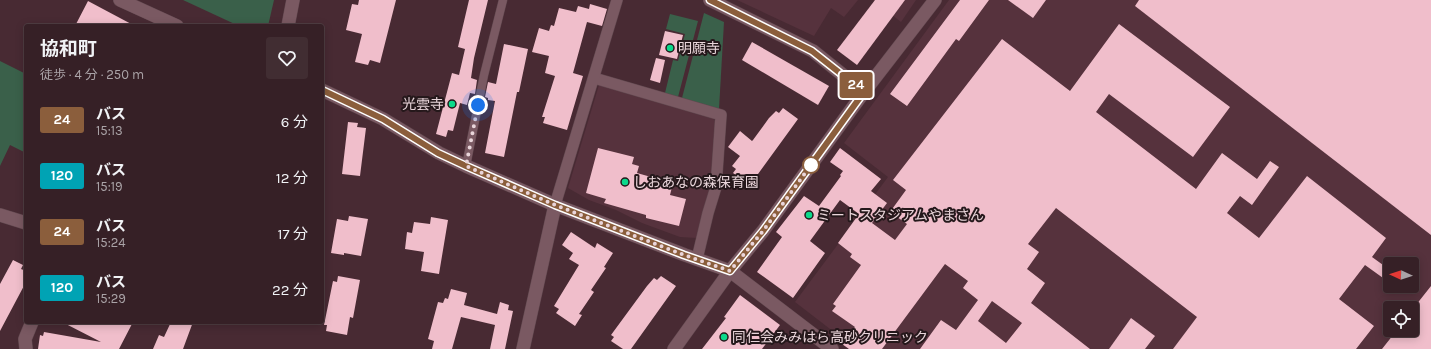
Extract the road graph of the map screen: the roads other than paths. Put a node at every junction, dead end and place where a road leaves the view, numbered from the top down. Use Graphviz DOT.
graph roads {
  1 [pos="120,0"];
  2 [pos="293,0"];
  3 [pos="503,0"];
  4 [pos="617,0"];
  5 [pos="710,0"];
  6 [pos="935,0"];
  7 [pos="173,24"];
  8 [pos="288,24"];
  9 [pos="594,78"];
  10 [pos="324,91"];
  11 [pos="864,92"];
  12 [pos="466,166"];
  13 [pos="555,205"];
  14 [pos="0,215"];
  15 [pos="24,222"];
  16 [pos="697,259"];
  17 [pos="730,271"];
  18 [pos="31,324"];
  19 [pos="26,349"];
  20 [pos="523,349"];
  21 [pos="674,349"];
  22 [pos="832,349"];
  1 -- 7 [label="street"];
  2 -- 8 [label="street"];
  3 -- 12 [label="street"];
  4 -- 9 [label="street"];
  5 -- 11 [label="street"];
  6 -- 11 [label="street"];
  9 -- 13 [label="street"];
  9 -- 16 [label="street"];
  10 -- 12 [label="street"];
  11 -- 17 [label="street"];
  12 -- 13 [label="street"];
  13 -- 16 [label="street"];
  13 -- 20 [label="street"];
  14 -- 15 [label="street"];
  16 -- 17 [label="street"];
  17 -- 21 [label="street"];
  17 -- 22 [label="street"];
  18 -- 19 [label="street"];
}
